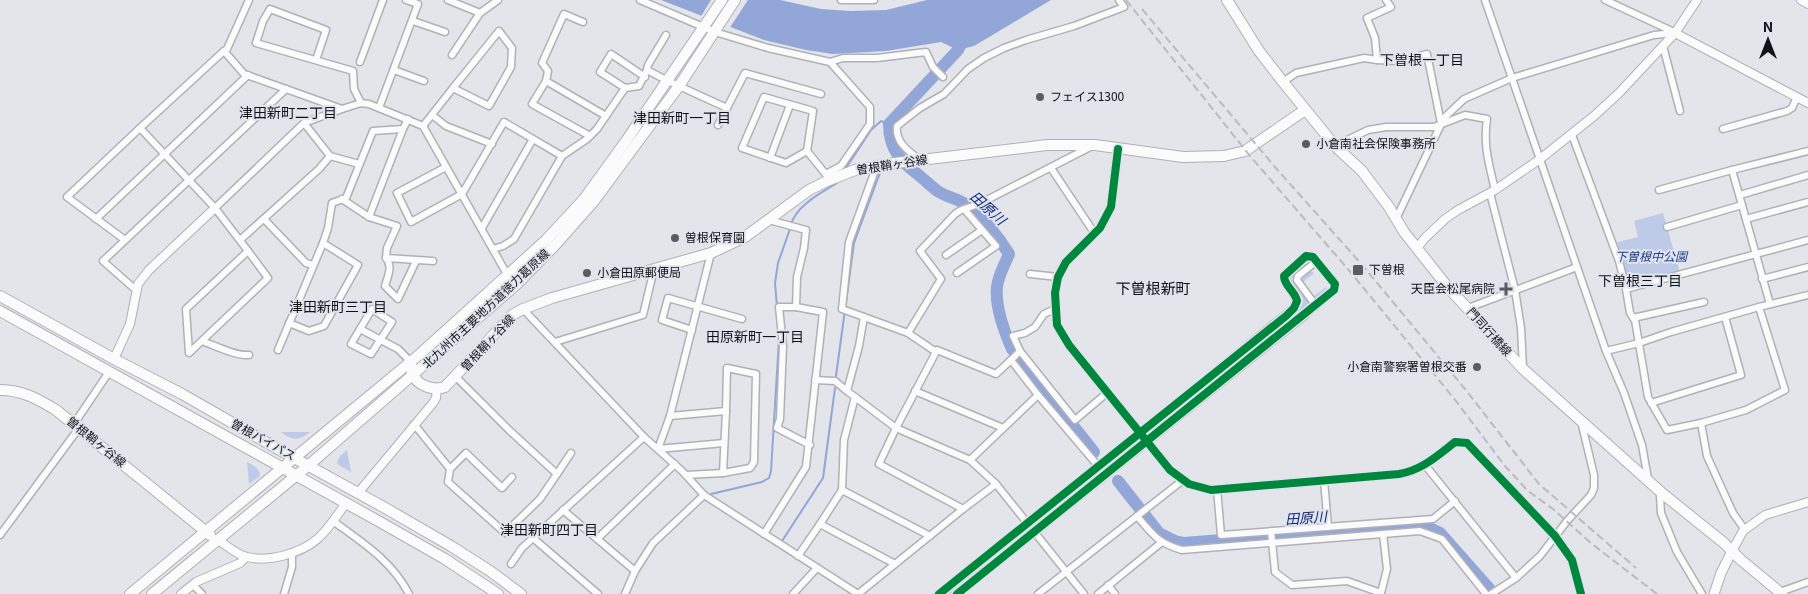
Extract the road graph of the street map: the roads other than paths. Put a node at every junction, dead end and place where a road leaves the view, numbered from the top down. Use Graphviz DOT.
graph roads {
  1 [pos="249,0"];
  2 [pos="383,0"];
  3 [pos="406,0"];
  4 [pos="448,0"];
  5 [pos="498,0"];
  6 [pos="640,0"];
  7 [pos="722,0"];
  8 [pos="735,0"];
  9 [pos="841,0"];
  10 [pos="874,0"];
  11 [pos="1119,0"];
  12 [pos="1227,0"];
  13 [pos="1386,0"];
  14 [pos="1484,0"];
  15 [pos="1604,0"];
  16 [pos="1697,0"];
  17 [pos="1801,0"];
  18 [pos="420,2"];
  19 [pos="1808,4"];
  20 [pos="480,13"];
  21 [pos="413,20"];
  22 [pos="583,22"];
  23 [pos="706,24"];
  24 [pos="716,29"];
  25 [pos="445,32"];
  26 [pos="1675,33"];
  27 [pos="666,35"];
  28 [pos="1663,46"];
  29 [pos="224,52"];
  30 [pos="452,55"];
  31 [pos="316,60"];
  32 [pos="1377,60"];
  33 [pos="360,62"];
  34 [pos="830,62"];
  35 [pos="394,70"];
  36 [pos="647,70"];
  37 [pos="248,76"];
  38 [pos="645,77"];
  39 [pos="943,77"];
  40 [pos="1512,78"];
  41 [pos="546,81"];
  42 [pos="424,82"];
  43 [pos="668,82"];
  44 [pos="1283,82"];
  45 [pos="679,86"];
  46 [pos="453,88"];
  47 [pos="625,88"];
  48 [pos="286,89"];
  49 [pos="821,94"];
  50 [pos="1798,97"];
  51 [pos="361,103"];
  52 [pos="1808,103"];
  53 [pos="790,105"];
  54 [pos="379,108"];
  55 [pos="727,108"];
  56 [pos="342,109"];
  57 [pos="1305,110"];
  58 [pos="1680,111"];
  59 [pos="432,115"];
  60 [pos="606,116"];
  61 [pos="408,119"];
  62 [pos="304,123"];
  63 [pos="1441,124"];
  64 [pos="718,125"];
  65 [pos="423,126"];
  66 [pos="140,128"];
  67 [pos="403,129"];
  68 [pos="1722,129"];
  69 [pos="1572,135"];
  70 [pos="590,136"];
  71 [pos="533,139"];
  72 [pos="492,144"];
  73 [pos="1095,145"];
  74 [pos="1335,146"];
  75 [pos="1118,149"];
  76 [pos="807,151"];
  77 [pos="1808,151"];
  78 [pos="164,154"];
  79 [pos="330,156"];
  80 [pos="562,156"];
  81 [pos="770,158"];
  82 [pos="1540,159"];
  83 [pos="917,160"];
  84 [pos="359,164"];
  85 [pos="877,165"];
  86 [pos="446,167"];
  87 [pos="1051,168"];
  88 [pos="1732,170"];
  89 [pos="1808,175"];
  90 [pos="828,176"];
  91 [pos="188,180"];
  92 [pos="1659,190"];
  93 [pos="1493,191"];
  94 [pos="462,194"];
  95 [pos="1740,195"];
  96 [pos="342,199"];
  97 [pos="1808,202"];
  98 [pos="1742,205"];
  99 [pos="215,208"];
  100 [pos="964,209"];
  101 [pos="369,217"];
  102 [pos="96,219"];
  103 [pos="264,219"];
  104 [pos="1396,219"];
  105 [pos="1746,219"];
  106 [pos="769,220"];
  107 [pos="1667,227"];
  108 [pos="482,228"];
  109 [pos="982,230"];
  110 [pos="1095,234"];
  111 [pos="125,240"];
  112 [pos="240,240"];
  113 [pos="1808,240"];
  114 [pos="323,243"];
  115 [pos="1417,248"];
  116 [pos="493,249"];
  117 [pos="248,251"];
  118 [pos="711,253"];
  119 [pos="946,255"];
  120 [pos="1756,255"];
  121 [pos="386,258"];
  122 [pos="416,261"];
  123 [pos="433,261"];
  124 [pos="1317,262"];
  125 [pos="313,265"];
  126 [pos="1808,266"];
  127 [pos="1577,268"];
  128 [pos="654,269"];
  129 [pos="957,273"];
  130 [pos="1030,274"];
  131 [pos="508,276"];
  132 [pos="1058,277"];
  133 [pos="1762,279"];
  134 [pos="517,284"];
  135 [pos="1626,289"];
  136 [pos="1515,290"];
  137 [pos="137,291"];
  138 [pos="1808,295"];
  139 [pos="0,296"];
  140 [pos="1704,302"];
  141 [pos="1770,304"];
  142 [pos="698,305"];
  143 [pos="1316,306"];
  144 [pos="796,307"];
  145 [pos="1760,307"];
  146 [pos="1294,308"];
  147 [pos="1468,308"];
  148 [pos="523,309"];
  149 [pos="1055,309"];
  150 [pos="0,311"];
  151 [pos="1306,314"];
  152 [pos="864,317"];
  153 [pos="1725,317"];
  154 [pos="1634,318"];
  155 [pos="742,319"];
  156 [pos="290,324"];
  157 [pos="360,329"];
  158 [pos="692,330"];
  159 [pos="908,332"];
  160 [pos="380,340"];
  161 [pos="202,341"];
  162 [pos="555,342"];
  163 [pos="1639,344"];
  164 [pos="278,350"];
  165 [pos="1606,351"];
  166 [pos="936,352"];
  167 [pos="1019,352"];
  168 [pos="249,355"];
  169 [pos="114,359"];
  170 [pos="1012,359"];
  171 [pos="411,362"];
  172 [pos="1523,369"];
  173 [pos="109,372"];
  174 [pos="413,376"];
  175 [pos="456,377"];
  176 [pos="815,380"];
  177 [pos="436,389"];
  178 [pos="0,390"];
  179 [pos="847,391"];
  180 [pos="915,391"];
  181 [pos="1108,392"];
  182 [pos="1038,394"];
  183 [pos="855,397"];
  184 [pos="1651,403"];
  185 [pos="726,411"];
  186 [pos="670,416"];
  187 [pos="1581,421"];
  188 [pos="414,424"];
  189 [pos="1701,424"];
  190 [pos="76,426"];
  191 [pos="896,428"];
  192 [pos="1003,428"];
  193 [pos="1142,433"];
  194 [pos="644,437"];
  195 [pos="1148,441"];
  196 [pos="724,443"];
  197 [pos="810,445"];
  198 [pos="658,449"];
  199 [pos="571,453"];
  200 [pos="295,457"];
  201 [pos="970,460"];
  202 [pos="675,464"];
  203 [pos="309,465"];
  204 [pos="1425,465"];
  205 [pos="283,467"];
  206 [pos="1099,467"];
  207 [pos="450,469"];
  208 [pos="723,473"];
  209 [pos="557,474"];
  210 [pos="296,475"];
  211 [pos="686,475"];
  212 [pos="512,477"];
  213 [pos="1648,479"];
  214 [pos="1183,480"];
  215 [pos="1324,480"];
  216 [pos="996,484"];
  217 [pos="1217,489"];
  218 [pos="842,490"];
  219 [pos="358,493"];
  220 [pos="1663,494"];
  221 [pos="704,495"];
  222 [pos="1455,501"];
  223 [pos="1808,502"];
  224 [pos="346,503"];
  225 [pos="563,510"];
  226 [pos="964,510"];
  227 [pos="1140,513"];
  228 [pos="333,521"];
  229 [pos="1028,523"];
  230 [pos="820,524"];
  231 [pos="1328,527"];
  232 [pos="1745,530"];
  233 [pos="1271,531"];
  234 [pos="206,532"];
  235 [pos="1035,532"];
  236 [pos="764,534"];
  237 [pos="1383,534"];
  238 [pos="0,535"];
  239 [pos="930,536"];
  240 [pos="1555,536"];
  241 [pos="533,538"];
  242 [pos="597,538"];
  243 [pos="217,539"];
  244 [pos="1162,542"];
  245 [pos="1272,543"];
  246 [pos="1732,551"];
  247 [pos="292,554"];
  248 [pos="798,556"];
  249 [pos="246,557"];
  250 [pos="511,564"];
  251 [pos="895,564"];
  252 [pos="816,568"];
  253 [pos="635,571"];
  254 [pos="1067,571"];
  255 [pos="1516,578"];
  256 [pos="1808,582"];
  257 [pos="193,584"];
  258 [pos="1108,585"];
  259 [pos="1500,592"];
  260 [pos="1781,593"];
  261 [pos="130,594"];
  262 [pos="152,594"];
  263 [pos="181,594"];
  264 [pos="202,594"];
  265 [pos="284,594"];
  266 [pos="409,594"];
  267 [pos="498,594"];
  268 [pos="521,594"];
  269 [pos="598,594"];
  270 [pos="625,594"];
  271 [pos="793,594"];
  272 [pos="858,594"];
  273 [pos="939,594"];
  274 [pos="957,594"];
  275 [pos="1038,594"];
  276 [pos="1084,594"];
  277 [pos="1098,594"];
  278 [pos="1115,594"];
  279 [pos="1486,594"];
  280 [pos="1491,594"];
  281 [pos="1581,594"];
  282 [pos="1702,594"];
  283 [pos="1714,594"];
  1 -- 29 [label="street"];
  2 -- 33 [label="street"];
  3 -- 18 [label="street"];
  4 -- 20 [label="street"];
  5 -- 20 [label="street"];
  6 -- 23 [label="street"];
  7 -- 23 [label="main road, 北九州市主要地方道徳力葛原線"];
  8 -- 24 [label="main road, 北九州市主要地方道徳力葛原線"];
  9 -- 10 [label="street"];
  11 -- 83 [label="street"];
  12 -- 44 [label="main road, 門司行橋線"];
  13 -- 32 [label="street"];
  14 -- 40 [label="street"];
  15 -- 26 [label="street"];
  16 -- 26 [label="street"];
  17 -- 19 [label="street"];
  18 -- 21 [label="street"];
  20 -- 30 [label="street"];
  21 -- 25 [label="street"];
  21 -- 35 [label="street"];
  22 -- 41 [label="street"];
  23 -- 24 [label="street"];
  23 -- 43 [label="main road, 北九州市主要地方道徳力葛原線"];
  24 -- 34 [label="street"];
  24 -- 45 [label="main road, 北九州市主要地方道徳力葛原線"];
  26 -- 28 [label="street"];
  26 -- 40 [label="street"];
  26 -- 50 [label="street"];
  27 -- 36 [label="street"];
  28 -- 58 [label="street"];
  28 -- 69 [label="street"];
  29 -- 37 [label="street"];
  29 -- 66 [label="street"];
  31 -- 31 [label="street"];
  31 -- 51 [label="street"];
  32 -- 44 [label="street"];
  32 -- 63 [label="street"];
  34 -- 39 [label="street"];
  34 -- 90 [label="street"];
  35 -- 42 [label="street"];
  35 -- 54 [label="street"];
  36 -- 38 [label="street"];
  36 -- 43 [label="street"];
  37 -- 48 [label="street"];
  37 -- 78 [label="street"];
  38 -- 47 [label="street"];
  38 -- 47 [label="street"];
  40 -- 63 [label="street"];
  40 -- 82 [label="street"];
  41 -- 60 [label="street"];
  41 -- 70 [label="street"];
  43 -- 45 [label="street"];
  43 -- 131 [label="main road, 北九州市主要地方道徳力葛原線"];
  44 -- 57 [label="main road, 門司行橋線"];
  45 -- 55 [label="street"];
  45 -- 134 [label="main road, 北九州市主要地方道徳力葛原線"];
  46 -- 46 [label="street"];
  46 -- 59 [label="street"];
  47 -- 60 [label="street"];
  48 -- 56 [label="street"];
  48 -- 91 [label="street"];
  49 -- 55 [label="street"];
  50 -- 52 [label="street"];
  50 -- 68 [label="street"];
  51 -- 54 [label="street"];
  51 -- 56 [label="street"];
  53 -- 76 [label="street"];
  53 -- 81 [label="street"];
  53 -- 81 [label="street"];
  54 -- 61 [label="street"];
  55 -- 64 [label="street"];
  56 -- 62 [label="street"];
  57 -- 74 [label="main road, 門司行橋線"];
  57 -- 75 [label="main road, 曽根鞘ヶ谷線"];
  59 -- 65 [label="street"];
  59 -- 72 [label="street"];
  60 -- 70 [label="street"];
  61 -- 65 [label="street"];
  61 -- 67 [label="street"];
  62 -- 79 [label="street"];
  62 -- 99 [label="street"];
  63 -- 74 [label="street"];
  63 -- 93 [label="street"];
  63 -- 104 [label="street"];
  65 -- 86 [label="street"];
  66 -- 78 [label="street"];
  66 -- 102 [label="street"];
  67 -- 84 [label="street"];
  67 -- 101 [label="street"];
  69 -- 82 [label="street"];
  69 -- 135 [label="street"];
  70 -- 80 [label="street"];
  71 -- 72 [label="street"];
  71 -- 80 [label="street"];
  71 -- 108 [label="street"];
  72 -- 94 [label="street"];
  73 -- 75 [label="main road, 曽根鞘ヶ谷線"];
  73 -- 83 [label="main road, 曽根鞘ヶ谷線"];
  73 -- 87 [label="street"];
  74 -- 104 [label="main road, 門司行橋線"];
  75 -- 110 [label="street"];
  76 -- 81 [label="street"];
  76 -- 90 [label="street"];
  77 -- 88 [label="street"];
  78 -- 91 [label="street"];
  78 -- 102 [label="street"];
  79 -- 84 [label="street"];
  79 -- 103 [label="street"];
  80 -- 116 [label="street"];
  82 -- 93 [label="street"];
  82 -- 127 [label="street"];
  83 -- 85 [label="main road, 曽根鞘ヶ谷線"];
  84 -- 96 [label="street"];
  85 -- 90 [label="main road, 曽根鞘ヶ谷線"];
  85 -- 152 [label="street"];
  86 -- 94 [label="street"];
  86 -- 94 [label="street"];
  87 -- 100 [label="street"];
  87 -- 110 [label="street"];
  88 -- 92 [label="street"];
  88 -- 95 [label="street"];
  89 -- 95 [label="street"];
  90 -- 106 [label="main road, 曽根鞘ヶ谷線"];
  91 -- 99 [label="street"];
  91 -- 111 [label="street"];
  93 -- 115 [label="street"];
  93 -- 136 [label="street"];
  94 -- 108 [label="street"];
  95 -- 98 [label="street"];
  96 -- 101 [label="street"];
  96 -- 114 [label="street"];
  97 -- 105 [label="street"];
  98 -- 105 [label="street"];
  98 -- 107 [label="street"];
  99 -- 112 [label="street"];
  99 -- 137 [label="street"];
  100 -- 109 [label="street"];
  100 -- 159 [label="street"];
  101 -- 121 [label="street"];
  102 -- 111 [label="street"];
  103 -- 112 [label="street"];
  103 -- 125 [label="street"];
  104 -- 115 [label="main road, 門司行橋線"];
  105 -- 120 [label="street"];
  106 -- 118 [label="main road, 曽根鞘ヶ谷線"];
  106 -- 144 [label="street"];
  108 -- 116 [label="street"];
  109 -- 119 [label="street"];
  109 -- 129 [label="street"];
  110 -- 132 [label="street"];
  111 -- 137 [label="street"];
  112 -- 117 [label="street"];
  113 -- 120 [label="street"];
  114 -- 125 [label="street"];
  114 -- 156 [label="street"];
  115 -- 147 [label="main road, 門司行橋線"];
  116 -- 131 [label="street"];
  117 -- 161 [label="street"];
  117 -- 161 [label="street"];
  118 -- 128 [label="main road, 曽根鞘ヶ谷線"];
  118 -- 142 [label="street"];
  120 -- 133 [label="street"];
  120 -- 135 [label="street"];
  121 -- 122 [label="street"];
  121 -- 122 [label="street"];
  122 -- 123 [label="street"];
  124 -- 143 [label="street"];
  124 -- 143 [label="street"];
  124 -- 146 [label="street"];
  125 -- 156 [label="street"];
  126 -- 133 [label="street"];
  127 -- 136 [label="street"];
  127 -- 165 [label="street"];
  128 -- 148 [label="main road, 曽根鞘ヶ谷線"];
  128 -- 162 [label="street"];
  130 -- 132 [label="street"];
  131 -- 134 [label="street"];
  131 -- 171 [label="main road, 北九州市主要地方道徳力葛原線"];
  132 -- 149 [label="street"];
  133 -- 141 [label="street"];
  134 -- 174 [label="main road, 北九州市主要地方道徳力葛原線"];
  135 -- 154 [label="street"];
  136 -- 147 [label="street"];
  136 -- 172 [label="street"];
  137 -- 169 [label="street"];
  138 -- 141 [label="street"];
  139 -- 169 [label="main road, 曽根バイパス"];
  140 -- 154 [label="street"];
  141 -- 145 [label="street"];
  142 -- 155 [label="street"];
  142 -- 158 [label="street"];
  142 -- 158 [label="street"];
  143 -- 151 [label="street"];
  144 -- 176 [label="street"];
  144 -- 197 [label="street"];
  145 -- 153 [label="street"];
  145 -- 189 [label="street"];
  146 -- 193 [label="street"];
  147 -- 172 [label="main road, 門司行橋線"];
  148 -- 162 [label="street"];
  148 -- 175 [label="main road, 曽根鞘ヶ谷線"];
  149 -- 167 [label="street"];
  149 -- 181 [label="street"];
  150 -- 173 [label="main road, 曽根バイパス"];
  151 -- 195 [label="street"];
  152 -- 159 [label="street"];
  152 -- 179 [label="street"];
  153 -- 163 [label="street"];
  153 -- 184 [label="street"];
  154 -- 163 [label="street"];
  156 -- 164 [label="street"];
  157 -- 160 [label="street"];
  157 -- 160 [label="street"];
  157 -- 160 [label="street"];
  158 -- 186 [label="street"];
  159 -- 166 [label="street"];
  160 -- 171 [label="street"];
  161 -- 168 [label="street"];
  162 -- 194 [label="street"];
  163 -- 165 [label="street"];
  163 -- 184 [label="street"];
  165 -- 213 [label="street"];
  166 -- 170 [label="street"];
  166 -- 180 [label="street"];
  167 -- 170 [label="street"];
  167 -- 181 [label="street"];
  169 -- 200 [label="main road, 曽根バイパス"];
  170 -- 182 [label="street"];
  171 -- 174 [label="main road"];
  171 -- 200 [label="main road"];
  172 -- 187 [label="main road, 門司行橋線"];
  173 -- 190 [label="street"];
  173 -- 205 [label="main road, 曽根バイパス"];
  174 -- 177 [label="main road"];
  174 -- 203 [label="main road"];
  175 -- 177 [label="main road, 曽根鞘ヶ谷線"];
  175 -- 209 [label="street"];
  176 -- 179 [label="street"];
  176 -- 197 [label="street"];
  177 -- 188 [label="street"];
  178 -- 190 [label="main road, 曽根鞘ヶ谷線"];
  179 -- 183 [label="street"];
  180 -- 191 [label="street"];
  180 -- 192 [label="street"];
  181 -- 193 [label="street"];
  182 -- 192 [label="street"];
  182 -- 206 [label="street"];
  183 -- 191 [label="street"];
  183 -- 218 [label="street"];
  184 -- 189 [label="street"];
  185 -- 186 [label="street"];
  185 -- 196 [label="street"];
  185 -- 208 [label="street"];
  186 -- 198 [label="street"];
  187 -- 213 [label="main road, 門司行橋線"];
  187 -- 240 [label="street"];
  188 -- 207 [label="street"];
  188 -- 219 [label="street"];
  189 -- 232 [label="street"];
  190 -- 234 [label="main road, 曽根鞘ヶ谷線"];
  190 -- 238 [label="street"];
  191 -- 201 [label="street"];
  191 -- 226 [label="street"];
  192 -- 201 [label="street"];
  193 -- 195 [label="street"];
  193 -- 206 [label="street"];
  194 -- 198 [label="street"];
  194 -- 225 [label="street"];
  195 -- 214 [label="street"];
  195 -- 235 [label="street"];
  196 -- 198 [label="street"];
  196 -- 208 [label="street"];
  197 -- 236 [label="street"];
  198 -- 202 [label="street"];
  199 -- 209 [label="street"];
  200 -- 203 [label="main road, 曽根バイパス"];
  200 -- 205 [label="main road"];
  201 -- 216 [label="street"];
  202 -- 211 [label="street"];
  202 -- 242 [label="street"];
  203 -- 210 [label="main road"];
  203 -- 219 [label="main road, 曽根バイパス"];
  204 -- 215 [label="street"];
  204 -- 222 [label="street"];
  204 -- 240 [label="street"];
  205 -- 210 [label="main road, 曽根バイパス"];
  205 -- 234 [label="main road"];
  206 -- 229 [label="street"];
  207 -- 209 [label="street"];
  207 -- 212 [label="street"];
  208 -- 211 [label="street"];
  210 -- 224 [label="main road, 曽根バイパス"];
  210 -- 243 [label="main road"];
  211 -- 221 [label="street"];
  213 -- 220 [label="main road, 門司行橋線"];
  214 -- 217 [label="street"];
  214 -- 227 [label="street"];
  215 -- 217 [label="street"];
  215 -- 231 [label="street"];
  216 -- 226 [label="street"];
  216 -- 229 [label="street"];
  217 -- 233 [label="street"];
  218 -- 230 [label="street"];
  218 -- 239 [label="street"];
  219 -- 268 [label="main road, 曽根バイパス"];
  220 -- 246 [label="main road, 門司行橋線"];
  220 -- 282 [label="street"];
  221 -- 236 [label="street"];
  221 -- 253 [label="street"];
  222 -- 231 [label="street"];
  222 -- 255 [label="street"];
  223 -- 232 [label="street"];
  224 -- 228 [label="street"];
  224 -- 267 [label="main road, 曽根バイパス"];
  225 -- 241 [label="street"];
  225 -- 242 [label="street"];
  226 -- 239 [label="street"];
  227 -- 244 [label="street"];
  227 -- 254 [label="street"];
  228 -- 247 [label="street"];
  228 -- 266 [label="street"];
  229 -- 235 [label="street"];
  229 -- 273 [label="street"];
  230 -- 248 [label="street"];
  230 -- 251 [label="street"];
  231 -- 233 [label="street"];
  232 -- 246 [label="street"];
  233 -- 245 [label="street"];
  234 -- 243 [label="main road, 曽根鞘ヶ谷線"];
  234 -- 261 [label="main road"];
  235 -- 254 [label="street"];
  235 -- 274 [label="street"];
  236 -- 248 [label="street"];
  237 -- 245 [label="street"];
  237 -- 245 [label="street"];
  237 -- 279 [label="street"];
  239 -- 251 [label="street"];
  240 -- 255 [label="street"];
  240 -- 281 [label="street"];
  241 -- 250 [label="street"];
  241 -- 269 [label="street"];
  242 -- 253 [label="street"];
  243 -- 249 [label="street"];
  243 -- 262 [label="main road"];
  244 -- 245 [label="street"];
  244 -- 258 [label="street"];
  246 -- 260 [label="main road, 門司行橋線"];
  246 -- 283 [label="main road"];
  247 -- 249 [label="street"];
  247 -- 265 [label="street"];
  248 -- 252 [label="street"];
  249 -- 257 [label="street"];
  251 -- 272 [label="street"];
  252 -- 271 [label="street"];
  252 -- 272 [label="street"];
  253 -- 270 [label="street"];
  254 -- 275 [label="street"];
  254 -- 276 [label="street"];
  255 -- 259 [label="street"];
  256 -- 260 [label="street"];
  257 -- 263 [label="street"];
  257 -- 264 [label="street"];
  258 -- 277 [label="street"];
  258 -- 278 [label="street"];
  259 -- 280 [label="street"];
}
